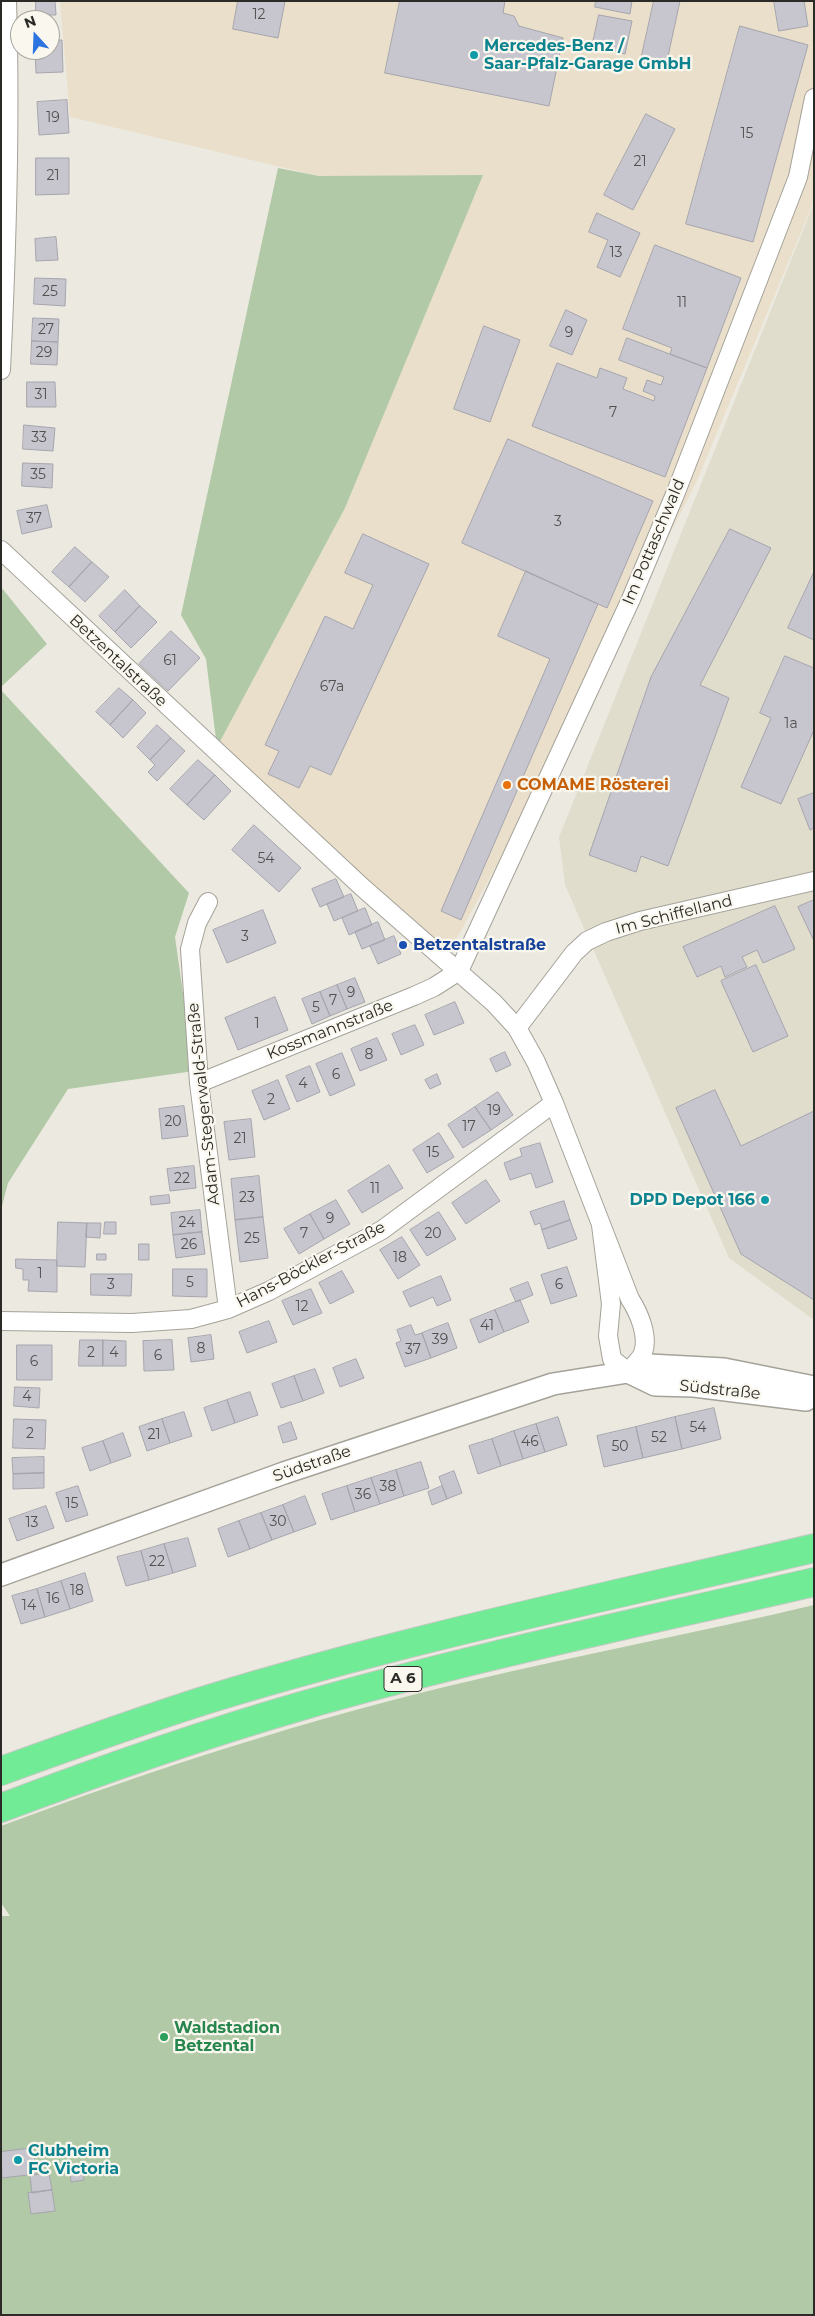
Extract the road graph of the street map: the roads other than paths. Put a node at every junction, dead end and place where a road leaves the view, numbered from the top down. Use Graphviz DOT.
graph roads {
  1 [pos="7,1"];
  2 [pos="814,98"];
  3 [pos="1,370"];
  4 [pos="1,550"];
  5 [pos="814,881"];
  6 [pos="208,902"];
  7 [pos="459,971"];
  8 [pos="517,1028"];
  9 [pos="199,1083"];
  10 [pos="554,1103"];
  11 [pos="601,1225"];
  12 [pos="228,1308"];
  13 [pos="1,1321"];
  14 [pos="628,1372"];
  15 [pos="814,1387"];
  16 [pos="814,1401"];
  17 [pos="814,1548"];
  18 [pos="1,1575"];
  19 [pos="814,1582"];
  20 [pos="1,1771"];
  21 [pos="1,1808"];
  1 -- 3 [label="street"];
  2 -- 7 [label="street, Im Pottaschwald"];
  4 -- 7 [label="street, Betzentalstraße"];
  5 -- 8 [label="street, Im Schiffelland"];
  6 -- 9 [label="street, Adam-Stegerwald-Straße"];
  7 -- 8 [label="street, Betzentalstraße"];
  7 -- 9 [label="street, Kossmannstraße"];
  8 -- 10 [label="street, Betzentalstraße"];
  9 -- 12 [label="street, Adam-Stegerwald-Straße"];
  10 -- 11 [label="street, Betzentalstraße"];
  10 -- 12 [label="street, Hans-Böckler-Straße"];
  11 -- 14 [label="street"];
  11 -- 14 [label="street"];
  12 -- 13 [label="street, Hans-Böckler-Straße"];
  14 -- 15 [label="street, Südstraße"];
  14 -- 16 [label="street, Südstraße"];
  14 -- 18 [label="street, Südstraße"];
  17 -- 20 [label="highway, A 6"];
  19 -- 21 [label="highway, A 6"];
}
